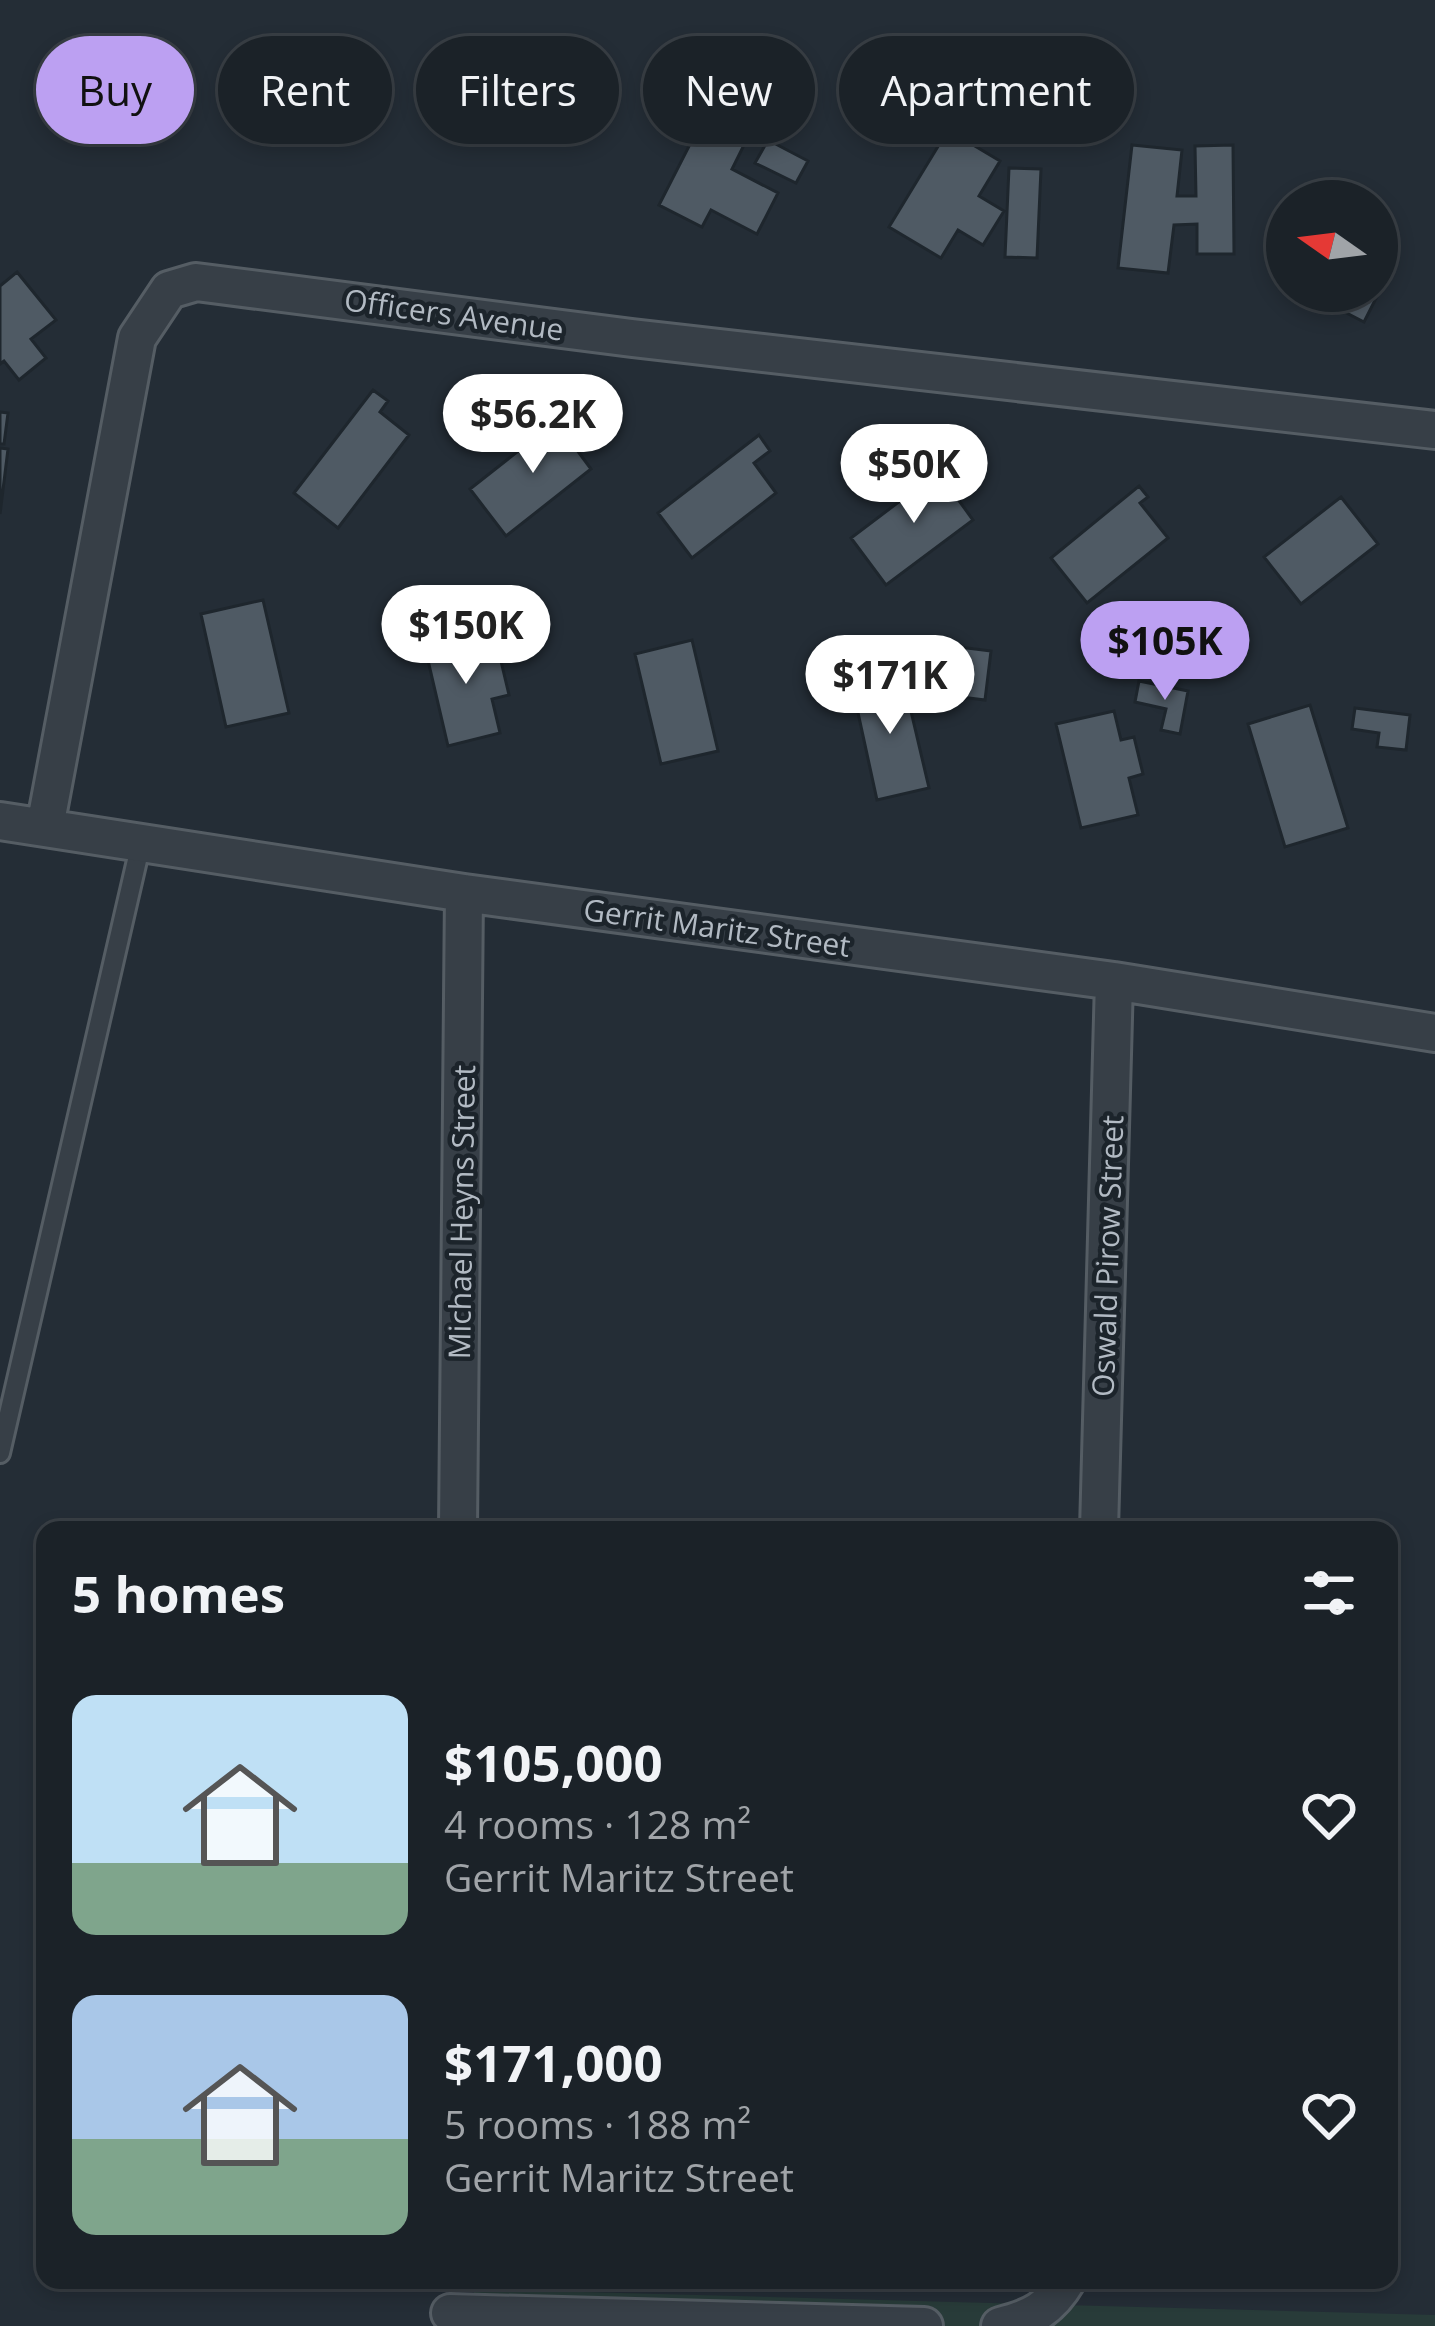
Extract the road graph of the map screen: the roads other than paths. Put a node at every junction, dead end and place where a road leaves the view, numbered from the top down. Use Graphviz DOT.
graph roads {
  1 [pos="1435,430"];
  2 [pos="0,821"];
  3 [pos="45,827"];
  4 [pos="141,843"];
  5 [pos="464,893"];
  6 [pos="1114,981"];
  7 [pos="1435,1033"];
  8 [pos="0,1454"];
  9 [pos="458,1521"];
  10 [pos="1099,1521"];
  11 [pos="1062,2289"];
  12 [pos="450,2306"];
  13 [pos="924,2326"];
  14 [pos="1000,2326"];
  1 -- 3 [label="street, Officers Avenue"];
  2 -- 3 [label="street, Gerrit Maritz Street"];
  3 -- 4 [label="street, Gerrit Maritz Street"];
  4 -- 5 [label="street, Gerrit Maritz Street"];
  4 -- 8 [label="lane"];
  5 -- 6 [label="street, Gerrit Maritz Street"];
  5 -- 9 [label="street, Michael Heyns Street"];
  6 -- 7 [label="street, Gerrit Maritz Street"];
  6 -- 10 [label="street, Oswald Pirow Street"];
  11 -- 14 [label="street"];
  12 -- 13 [label="street"];
}
